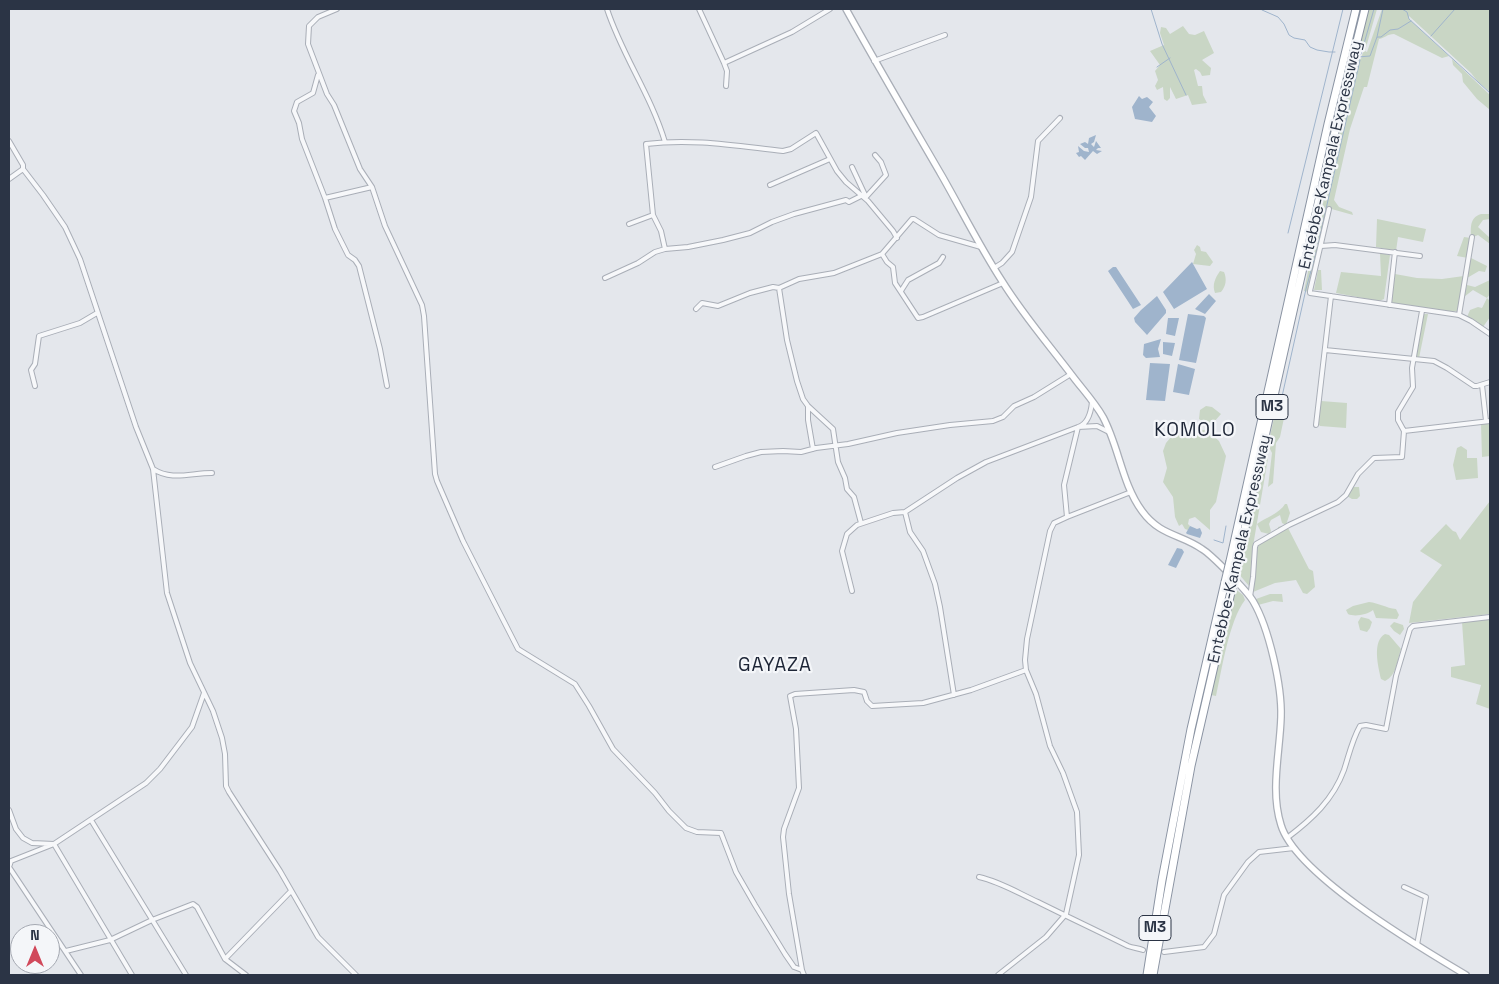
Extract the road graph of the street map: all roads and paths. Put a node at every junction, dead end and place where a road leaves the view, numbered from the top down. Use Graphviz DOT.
graph roads {
  1 [pos="337,9"];
  2 [pos="607,9"];
  3 [pos="699,9"];
  4 [pos="830,9"];
  5 [pos="846,9"];
  6 [pos="1356,9"];
  7 [pos="1365,9"];
  8 [pos="945,35"];
  9 [pos="874,61"];
  10 [pos="724,62"];
  11 [pos="318,75"];
  12 [pos="726,86"];
  13 [pos="1060,118"];
  14 [pos="9,141"];
  15 [pos="665,142"];
  16 [pos="875,155"];
  17 [pos="830,159"];
  18 [pos="852,167"];
  19 [pos="23,169"];
  20 [pos="9,179"];
  21 [pos="770,185"];
  22 [pos="372,187"];
  23 [pos="325,198"];
  24 [pos="865,198"];
  25 [pos="1329,209"];
  26 [pos="653,215"];
  27 [pos="629,224"];
  28 [pos="1472,237"];
  29 [pos="896,238"];
  30 [pos="1321,246"];
  31 [pos="981,247"];
  32 [pos="665,249"];
  33 [pos="1395,252"];
  34 [pos="882,254"];
  35 [pos="1420,256"];
  36 [pos="943,257"];
  37 [pos="994,268"];
  38 [pos="605,278"];
  39 [pos="1003,283"];
  40 [pos="779,288"];
  41 [pos="901,291"];
  42 [pos="1331,296"];
  43 [pos="1389,305"];
  44 [pos="696,309"];
  45 [pos="1422,311"];
  46 [pos="97,313"];
  47 [pos="1459,316"];
  48 [pos="1490,334"];
  49 [pos="1325,350"];
  50 [pos="1413,358"];
  51 [pos="1071,374"];
  52 [pos="1490,382"];
  53 [pos="1482,385"];
  54 [pos="35,386"];
  55 [pos="387,386"];
  56 [pos="1092,401"];
  57 [pos="808,406"];
  58 [pos="1488,421"];
  59 [pos="1316,425"];
  60 [pos="1078,427"];
  61 [pos="1404,431"];
  62 [pos="1109,432"];
  63 [pos="836,445"];
  64 [pos="813,449"];
  65 [pos="715,467"];
  66 [pos="153,469"];
  67 [pos="212,473"];
  68 [pos="1131,492"];
  69 [pos="905,512"];
  70 [pos="1067,517"];
  71 [pos="861,523"];
  72 [pos="1233,563"];
  73 [pos="852,591"];
  74 [pos="1250,597"];
  75 [pos="1490,616"];
  76 [pos="1026,670"];
  77 [pos="204,694"];
  78 [pos="954,694"];
  79 [pos="9,810"];
  80 [pos="91,820"];
  81 [pos="1287,838"];
  82 [pos="54,844"];
  83 [pos="1294,848"];
  84 [pos="979,876"];
  85 [pos="1404,887"];
  86 [pos="291,891"];
  87 [pos="1066,914"];
  88 [pos="152,920"];
  89 [pos="110,940"];
  90 [pos="1417,945"];
  91 [pos="1143,950"];
  92 [pos="66,951"];
  93 [pos="1164,952"];
  94 [pos="225,959"];
  95 [pos="802,970"];
  96 [pos="82,975"];
  97 [pos="132,975"];
  98 [pos="186,975"];
  99 [pos="246,975"];
  100 [pos="356,975"];
  101 [pos="804,975"];
  102 [pos="998,975"];
  103 [pos="1147,975"];
  104 [pos="1153,975"];
  105 [pos="1466,975"];
  1 -- 11 [label="street"];
  2 -- 15 [label="street"];
  3 -- 10 [label="street"];
  4 -- 10 [label="street"];
  5 -- 9 [label="main road"];
  6 -- 72 [label="highway, Entebbe-Kampala Expressway / M3"];
  7 -- 72 [label="highway, Entebbe-Kampala Expressway / M3"];
  8 -- 9 [label="street"];
  9 -- 31 [label="main road"];
  10 -- 12 [label="street"];
  11 -- 22 [label="street"];
  11 -- 23 [label="street"];
  13 -- 37 [label="street"];
  14 -- 19 [label="street"];
  15 -- 17 [label="street"];
  15 -- 26 [label="street"];
  16 -- 24 [label="street"];
  17 -- 21 [label="street"];
  17 -- 24 [label="street"];
  18 -- 24 [label="street"];
  19 -- 20 [label="street"];
  19 -- 46 [label="street"];
  22 -- 23 [label="street"];
  22 -- 95 [label="street"];
  23 -- 55 [label="street"];
  24 -- 29 [label="street"];
  24 -- 32 [label="street"];
  25 -- 30 [label="street"];
  26 -- 27 [label="street"];
  26 -- 32 [label="street"];
  28 -- 47 [label="street"];
  29 -- 31 [label="street"];
  29 -- 34 [label="street"];
  30 -- 33 [label="street"];
  30 -- 42 [label="street"];
  31 -- 37 [label="main road"];
  32 -- 38 [label="street"];
  33 -- 35 [label="street"];
  33 -- 43 [label="street"];
  34 -- 40 [label="street"];
  34 -- 41 [label="street"];
  36 -- 41 [label="street"];
  37 -- 39 [label="main road"];
  39 -- 41 [label="street"];
  39 -- 51 [label="main road"];
  40 -- 44 [label="street"];
  40 -- 57 [label="street"];
  42 -- 43 [label="street"];
  42 -- 49 [label="street"];
  43 -- 45 [label="street"];
  45 -- 47 [label="street"];
  45 -- 50 [label="street"];
  46 -- 54 [label="street"];
  46 -- 66 [label="street"];
  47 -- 48 [label="street"];
  49 -- 50 [label="street"];
  49 -- 59 [label="street"];
  50 -- 53 [label="street"];
  50 -- 61 [label="street"];
  51 -- 56 [label="main road"];
  51 -- 63 [label="street"];
  52 -- 53 [label="street"];
  53 -- 58 [label="street"];
  56 -- 60 [label="street"];
  56 -- 62 [label="main road"];
  57 -- 63 [label="street"];
  57 -- 64 [label="street"];
  58 -- 61 [label="street"];
  60 -- 62 [label="street"];
  60 -- 69 [label="street"];
  60 -- 70 [label="street"];
  61 -- 74 [label="street"];
  62 -- 68 [label="main road"];
  63 -- 64 [label="street"];
  63 -- 71 [label="street"];
  64 -- 65 [label="street"];
  66 -- 67 [label="street"];
  66 -- 77 [label="street"];
  68 -- 70 [label="street"];
  68 -- 74 [label="main road"];
  69 -- 71 [label="street"];
  69 -- 78 [label="street"];
  70 -- 76 [label="street"];
  71 -- 73 [label="street"];
  72 -- 103 [label="highway, Entebbe-Kampala Expressway / M3, bridge"];
  72 -- 104 [label="highway, Entebbe-Kampala Expressway / M3, bridge"];
  74 -- 81 [label="main road"];
  75 -- 81 [label="street"];
  76 -- 78 [label="street"];
  76 -- 87 [label="street"];
  77 -- 80 [label="street"];
  77 -- 86 [label="street"];
  78 -- 95 [label="street"];
  79 -- 82 [label="street"];
  80 -- 82 [label="street"];
  80 -- 88 [label="street"];
  81 -- 83 [label="main road"];
  82 -- 89 [label="street"];
  82 -- 92 [label="street"];
  83 -- 90 [label="main road"];
  83 -- 93 [label="street"];
  84 -- 87 [label="street"];
  85 -- 90 [label="street"];
  86 -- 94 [label="street"];
  86 -- 100 [label="street"];
  87 -- 91 [label="street"];
  87 -- 102 [label="street"];
  88 -- 89 [label="street"];
  88 -- 94 [label="street"];
  88 -- 98 [label="street"];
  89 -- 92 [label="street"];
  89 -- 97 [label="street"];
  90 -- 105 [label="main road"];
  92 -- 96 [label="street"];
  94 -- 99 [label="street"];
  95 -- 101 [label="street"];
}
